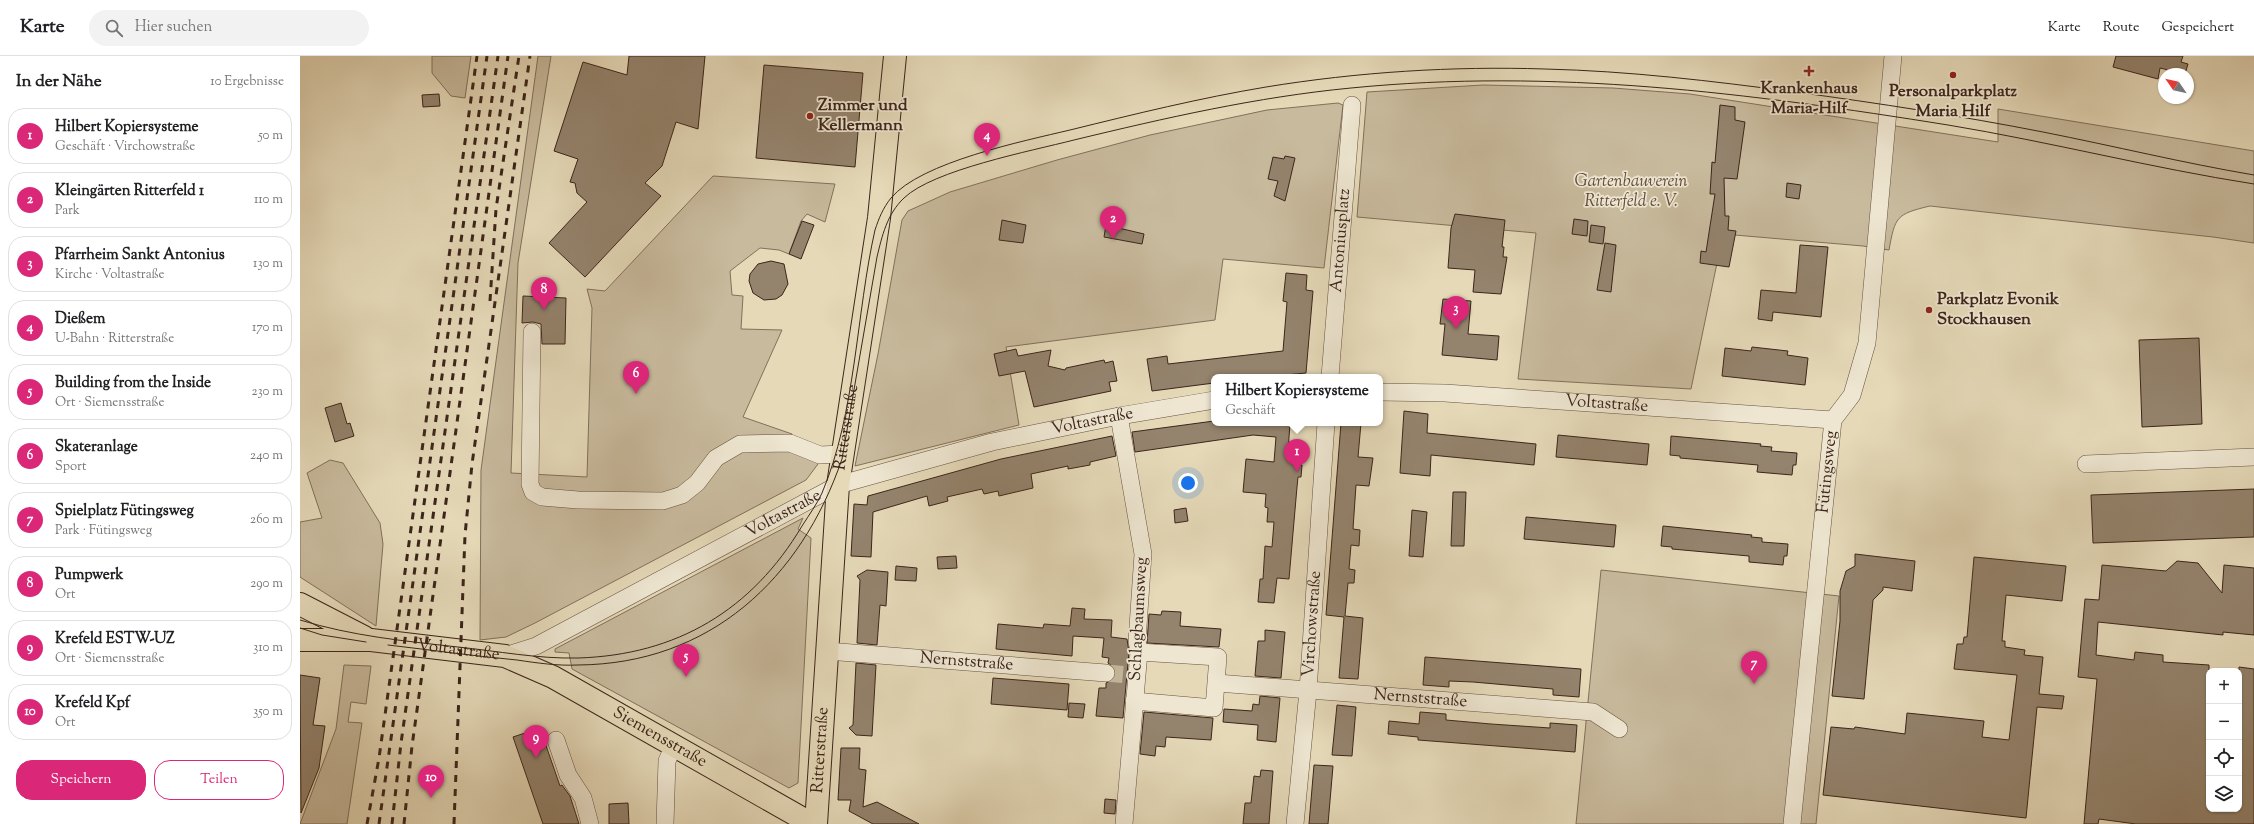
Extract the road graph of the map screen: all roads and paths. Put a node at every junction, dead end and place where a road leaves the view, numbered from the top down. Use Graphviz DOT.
graph roads {
  1 [pos="895,56"];
  2 [pos="1893,56"];
  3 [pos="1352,105"];
  4 [pos="532,332"];
  5 [pos="1330,374"];
  6 [pos="1383,392"];
  7 [pos="1211,401"];
  8 [pos="1119,416"];
  9 [pos="1833,420"];
  10 [pos="1326,426"];
  11 [pos="841,454"];
  12 [pos="2254,457"];
  13 [pos="2086,464"];
  14 [pos="838,485"];
  15 [pos="300,604"];
  16 [pos="300,640"];
  17 [pos="371,640"];
  18 [pos="1138,646"];
  19 [pos="827,651"];
  20 [pos="506,656"];
  21 [pos="1106,674"];
  22 [pos="1217,683"];
  23 [pos="1308,691"];
  24 [pos="1134,701"];
  25 [pos="1619,729"];
  26 [pos="556,740"];
  27 [pos="674,745"];
  28 [pos="590,824"];
  29 [pos="665,824"];
  30 [pos="812,824"];
  31 [pos="816,824"];
  32 [pos="1124,824"];
  33 [pos="1295,824"];
  34 [pos="1792,824"];
  1 -- 11 [label="main road, Ritterstraße"];
  2 -- 9 [label="street, Fütingsweg"];
  3 -- 5 [label="street, Antoniusplatz"];
  4 -- 11 [label="street"];
  6 -- 9 [label="street, Voltastraße"];
  7 -- 8 [label="street, Voltastraße"];
  8 -- 14 [label="street, Voltastraße"];
  8 -- 18 [label="street, Schlagbaumsweg"];
  9 -- 34 [label="street, Fütingsweg"];
  10 -- 23 [label="street, Virchowstraße"];
  11 -- 14 [label="main road, Ritterstraße"];
  12 -- 13 [label="street"];
  14 -- 19 [label="main road, Ritterstraße"];
  14 -- 20 [label="street, Voltastraße"];
  15 -- 17 [label="main road, Voltastraße"];
  16 -- 17 [label="main road, Voltastraße"];
  17 -- 20 [label="main road, Voltastraße"];
  18 -- 22 [label="street"];
  18 -- 24 [label="street, Schlagbaumsweg"];
  19 -- 21 [label="street, Nernststraße"];
  19 -- 31 [label="main road, Ritterstraße"];
  20 -- 27 [label="main road, Siemensstraße"];
  22 -- 23 [label="street, Nernststraße"];
  22 -- 24 [label="street"];
  23 -- 25 [label="street, Nernststraße"];
  23 -- 33 [label="street, Virchowstraße"];
  24 -- 32 [label="street, Schlagbaumsweg"];
  26 -- 28 [label="street"];
  27 -- 29 [label="street"];
  27 -- 30 [label="main road, Siemensstraße"];
}
